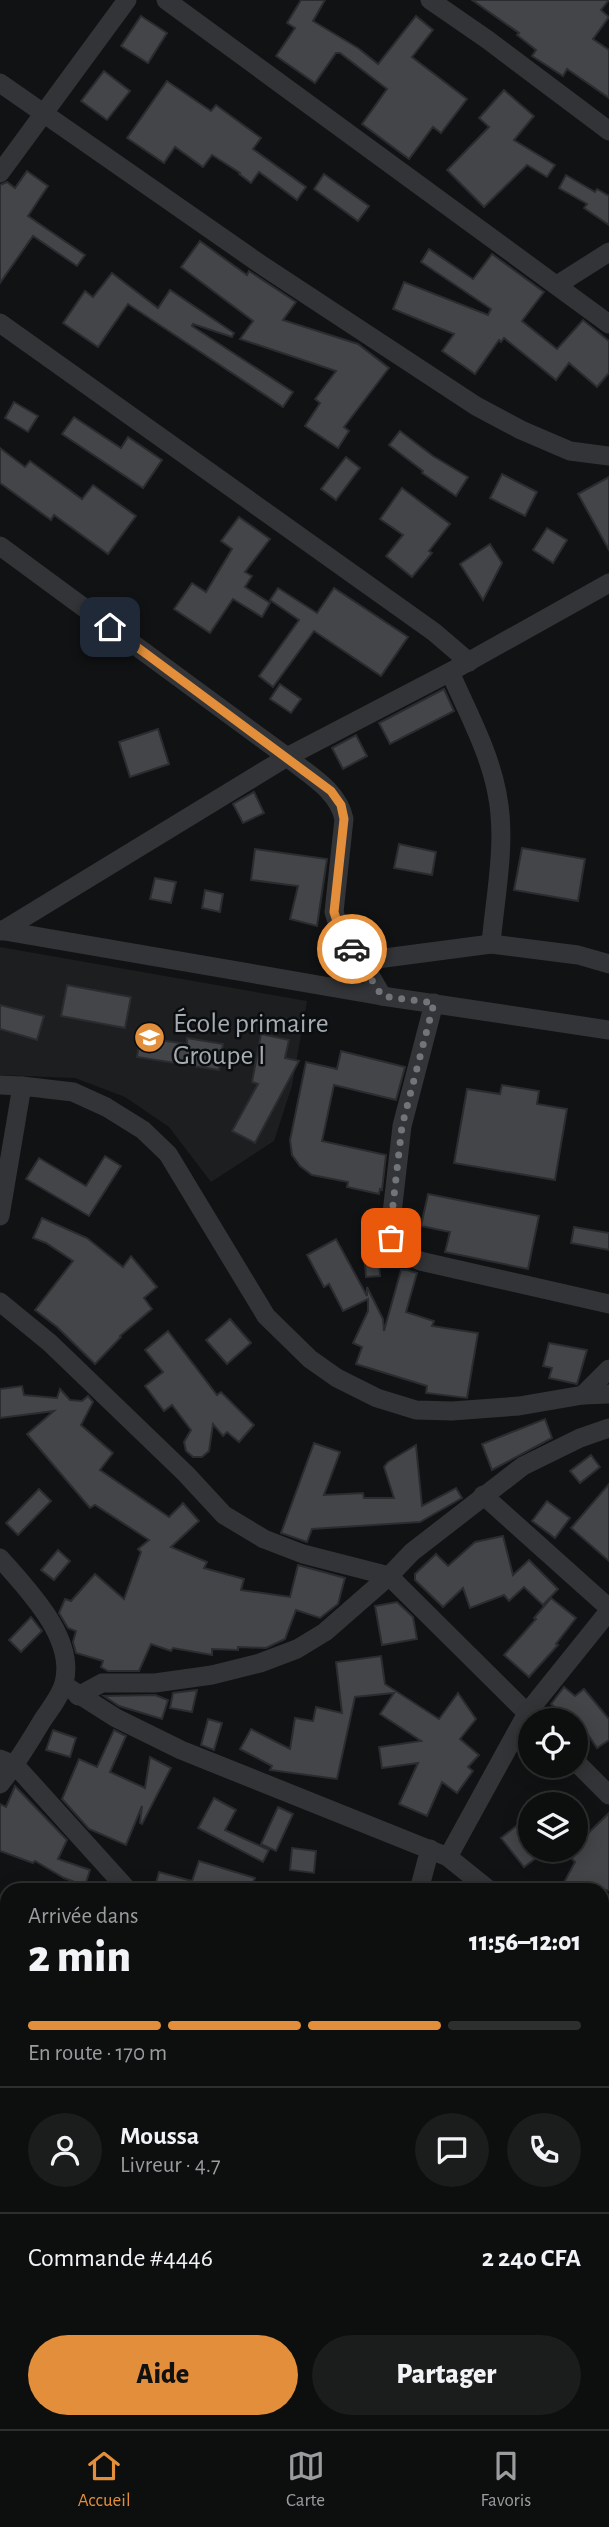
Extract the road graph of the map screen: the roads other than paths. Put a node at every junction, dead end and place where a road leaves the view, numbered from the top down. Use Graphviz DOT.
graph roads {
  1 [pos="127,0"];
  2 [pos="166,0"];
  3 [pos="429,0"];
  4 [pos="0,83"];
  5 [pos="44,113"];
  6 [pos="609,131"];
  7 [pos="0,173"];
  8 [pos="609,252"];
  9 [pos="557,285"];
  10 [pos="0,323"];
  11 [pos="609,324"];
  12 [pos="609,456"];
  13 [pos="0,546"];
  14 [pos="609,583"];
  15 [pos="469,662"];
  16 [pos="450,672"];
  17 [pos="287,757"];
  18 [pos="1,931"];
  19 [pos="491,944"];
  20 [pos="362,961"];
  21 [pos="609,964"];
  22 [pos="382,996"];
  23 [pos="434,1003"];
  24 [pos="609,1030"];
  25 [pos="0,1085"];
  26 [pos="22,1086"];
  27 [pos="0,1216"];
  28 [pos="0,1302"];
  29 [pos="609,1304"];
  30 [pos="609,1369"];
  31 [pos="609,1394"];
  32 [pos="583,1395"];
  33 [pos="609,1429"];
  34 [pos="483,1495"];
  35 [pos="0,1558"];
  36 [pos="389,1576"];
  37 [pos="609,1609"];
  38 [pos="71,1691"];
  39 [pos="522,1708"];
  40 [pos="538,1708"];
  41 [pos="518,1736"];
  42 [pos="8,1762"];
  43 [pos="588,1774"];
  44 [pos="0,1784"];
  45 [pos="609,1795"];
  46 [pos="439,1853"];
  47 [pos="121,1883"];
  48 [pos="423,1883"];
  49 [pos="480,1883"];
  1 -- 5 [label="street"];
  2 -- 9 [label="street"];
  3 -- 6 [label="street"];
  4 -- 5 [label="street"];
  5 -- 7 [label="street"];
  5 -- 12 [label="street"];
  8 -- 9 [label="street"];
  9 -- 11 [label="street"];
  10 -- 15 [label="street"];
  13 -- 17 [label="street"];
  14 -- 15 [label="street"];
  15 -- 16 [label="street"];
  16 -- 17 [label="street"];
  16 -- 19 [label="street"];
  17 -- 18 [label="street"];
  17 -- 20 [label="street"];
  18 -- 22 [label="street"];
  19 -- 20 [label="street"];
  19 -- 21 [label="street"];
  20 -- 22 [label="street"];
  22 -- 23 [label="street"];
  23 -- 24 [label="street"];
  23 -- 29 [label="street"];
  25 -- 26 [label="street"];
  26 -- 27 [label="street"];
  26 -- 32 [label="street"];
  28 -- 36 [label="street"];
  30 -- 32 [label="street"];
  31 -- 32 [label="street"];
  33 -- 34 [label="street"];
  34 -- 36 [label="street"];
  34 -- 37 [label="street"];
  35 -- 38 [label="street"];
  36 -- 38 [label="street"];
  36 -- 39 [label="street"];
  37 -- 40 [label="street"];
  38 -- 42 [label="street"];
  38 -- 46 [label="street"];
  41 -- 46 [label="street"];
  42 -- 44 [label="street"];
  42 -- 47 [label="street"];
  43 -- 45 [label="street"];
  46 -- 48 [label="street"];
  46 -- 49 [label="street"];
}
